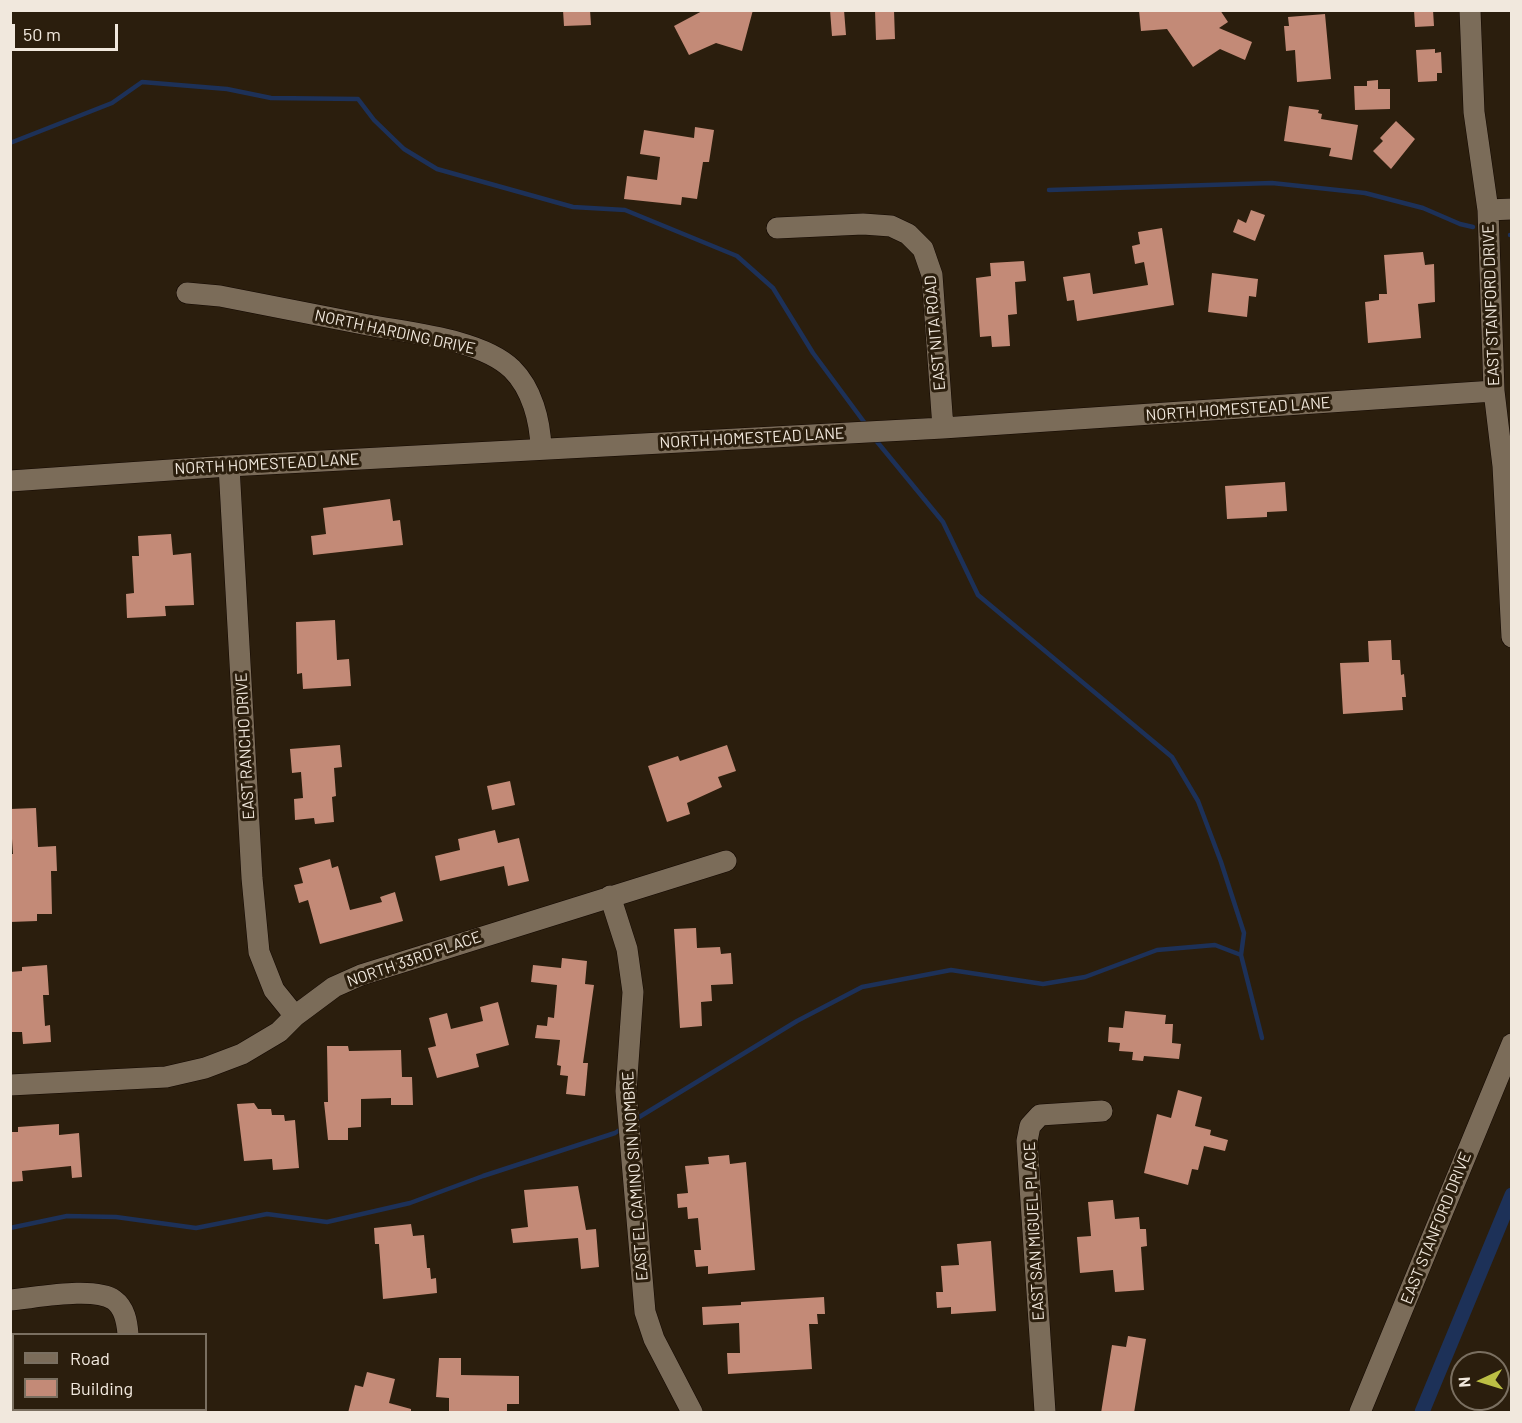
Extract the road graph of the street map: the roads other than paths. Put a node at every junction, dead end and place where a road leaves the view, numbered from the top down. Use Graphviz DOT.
graph roads {
  1 [pos="1470,10"];
  2 [pos="1512,209"];
  3 [pos="1488,210"];
  4 [pos="777,228"];
  5 [pos="187,293"];
  6 [pos="1494,391"];
  7 [pos="943,428"];
  8 [pos="541,448"];
  9 [pos="229,466"];
  10 [pos="10,481"];
  11 [pos="1512,637"];
  12 [pos="726,861"];
  13 [pos="610,896"];
  14 [pos="295,1016"];
  15 [pos="1512,1044"];
  16 [pos="10,1085"];
  17 [pos="1102,1111"];
  18 [pos="10,1300"];
  19 [pos="128,1333"];
  20 [pos="692,1413"];
  21 [pos="1045,1413"];
  22 [pos="1360,1413"];
  1 -- 3 [label="street, EAST STANFORD DRIVE"];
  2 -- 3 [label="street"];
  3 -- 6 [label="street, EAST STANFORD DRIVE"];
  4 -- 7 [label="street, EAST NITA ROAD"];
  5 -- 8 [label="street, NORTH HARDING DRIVE"];
  6 -- 7 [label="street, NORTH HOMESTEAD LANE"];
  6 -- 11 [label="street, EAST STANFORD DRIVE"];
  7 -- 8 [label="street, NORTH HOMESTEAD LANE"];
  8 -- 9 [label="street, NORTH HOMESTEAD LANE"];
  9 -- 10 [label="street, NORTH HOMESTEAD LANE"];
  9 -- 14 [label="street, EAST RANCHO DRIVE"];
  12 -- 13 [label="street, NORTH 33RD PLACE"];
  13 -- 14 [label="street, NORTH 33RD PLACE"];
  13 -- 20 [label="street, EAST EL CAMINO SIN NOMBRE"];
  14 -- 16 [label="street, NORTH 33RD PLACE"];
  15 -- 22 [label="street, EAST STANFORD DRIVE"];
  17 -- 21 [label="street, EAST SAN MIGUEL PLACE"];
  18 -- 19 [label="street"];
}
